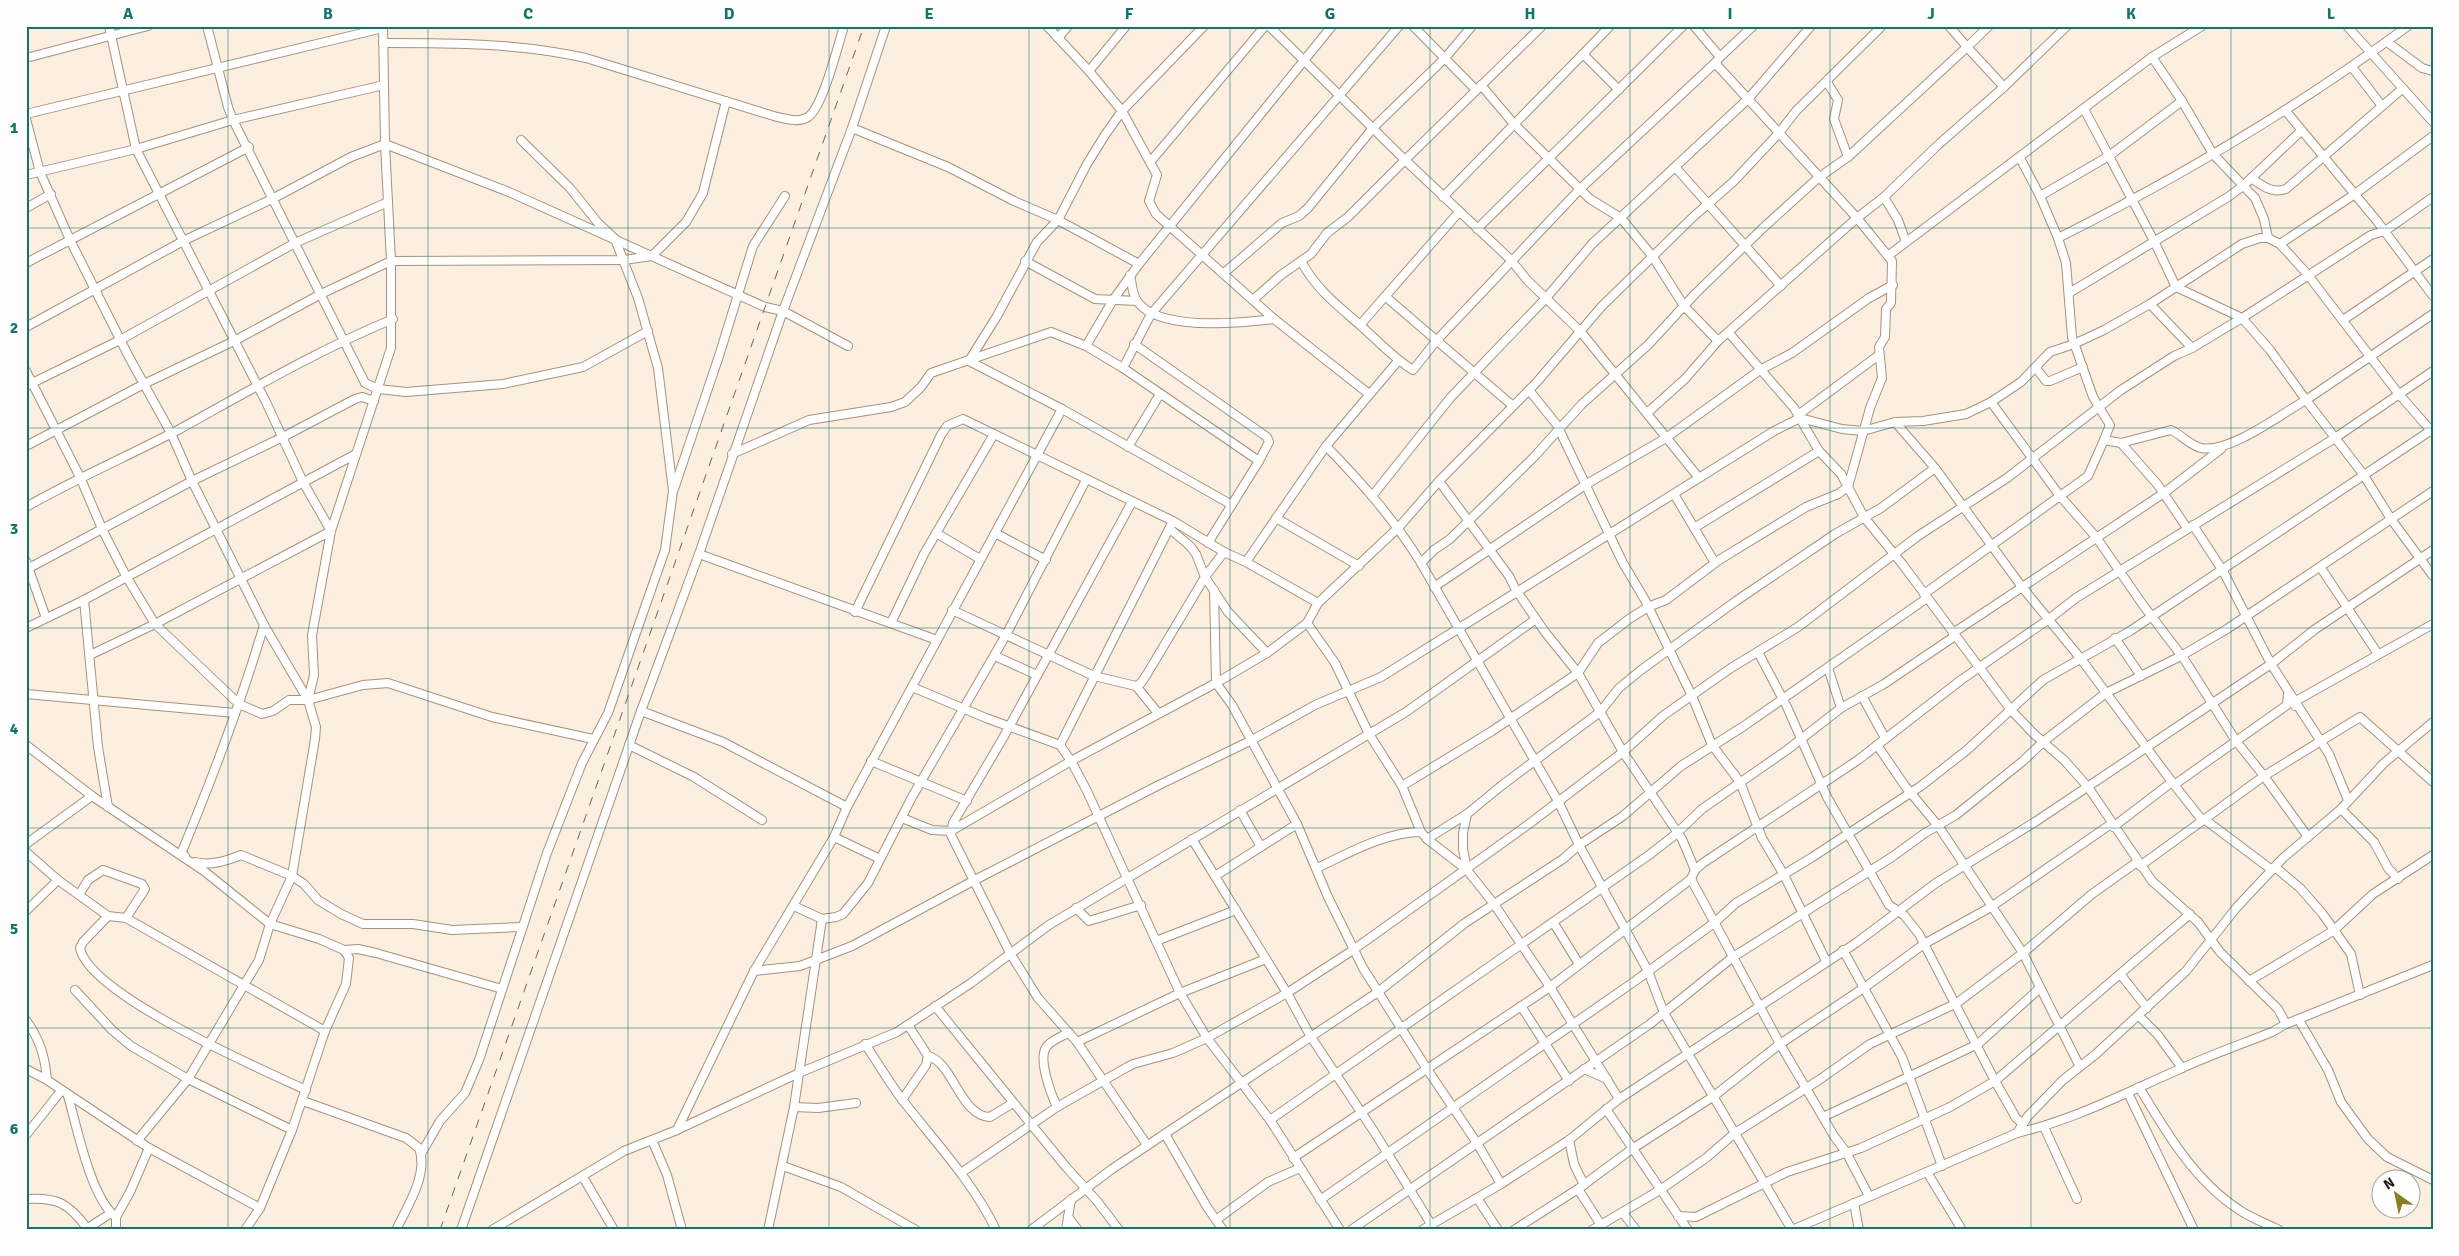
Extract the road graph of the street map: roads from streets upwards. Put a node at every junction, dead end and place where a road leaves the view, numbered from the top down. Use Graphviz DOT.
graph roads {
  1 [pos="109,26"];
  2 [pos="148,26"];
  3 [pos="207,26"];
  4 [pos="844,26"];
  5 [pos="886,26"];
  6 [pos="1046,26"];
  7 [pos="1068,26"];
  8 [pos="1126,26"];
  9 [pos="1204,26"];
  10 [pos="1265,26"];
  11 [pos="1269,26"];
  12 [pos="1332,26"];
  13 [pos="1399,26"];
  14 [pos="1413,26"];
  15 [pos="1472,26"];
  16 [pos="1542,26"];
  17 [pos="1610,26"];
  18 [pos="1683,26"];
  19 [pos="1694,26"];
  20 [pos="1753,26"];
  21 [pos="1811,26"];
  22 [pos="1882,26"];
  23 [pos="1949,26"];
  24 [pos="1989,26"];
  25 [pos="2067,26"];
  26 [pos="2202,26"];
  27 [pos="2408,26"];
  28 [pos="383,27"];
  29 [pos="2348,27"];
  30 [pos="112,36"];
  31 [pos="1058,38"];
  32 [pos="2388,42"];
  33 [pos="383,43"];
  34 [pos="1967,47"];
  35 [pos="1583,54"];
  36 [pos="2370,54"];
  37 [pos="2152,57"];
  38 [pos="26,58"];
  39 [pos="1444,58"];
  40 [pos="1303,60"];
  41 [pos="1717,60"];
  42 [pos="2352,67"];
  43 [pos="218,68"];
  44 [pos="1090,71"];
  45 [pos="2433,71"];
  46 [pos="1827,82"];
  47 [pos="384,84"];
  48 [pos="2004,87"];
  49 [pos="1478,88"];
  50 [pos="2402,89"];
  51 [pos="1619,90"];
  52 [pos="122,92"];
  53 [pos="1338,95"];
  54 [pos="1748,99"];
  55 [pos="726,101"];
  56 [pos="2182,101"];
  57 [pos="2382,106"];
  58 [pos="2084,109"];
  59 [pos="2285,110"];
  60 [pos="1122,111"];
  61 [pos="26,114"];
  62 [pos="26,119"];
  63 [pos="233,120"];
  64 [pos="2433,122"];
  65 [pos="1514,124"];
  66 [pos="852,128"];
  67 [pos="1373,128"];
  68 [pos="2301,131"];
  69 [pos="1779,133"];
  70 [pos="2433,136"];
  71 [pos="521,140"];
  72 [pos="385,144"];
  73 [pos="248,147"];
  74 [pos="136,149"];
  75 [pos="2213,154"];
  76 [pos="1848,156"];
  77 [pos="2109,156"];
  78 [pos="2323,157"];
  79 [pos="2020,158"];
  80 [pos="1550,159"];
  81 [pos="1405,160"];
  82 [pos="1151,161"];
  83 [pos="1676,168"];
  84 [pos="40,172"];
  85 [pos="26,175"];
  86 [pos="1818,178"];
  87 [pos="2251,178"];
  88 [pos="2243,186"];
  89 [pos="1580,189"];
  90 [pos="160,193"];
  91 [pos="51,194"];
  92 [pos="2355,194"];
  93 [pos="785,196"];
  94 [pos="2040,196"];
  95 [pos="1443,197"];
  96 [pos="1884,197"];
  97 [pos="2433,197"];
  98 [pos="272,199"];
  99 [pos="2132,201"];
  100 [pos="388,202"];
  101 [pos="1706,205"];
  102 [pos="26,208"];
  103 [pos="1460,212"];
  104 [pos="1621,218"];
  105 [pos="1857,218"];
  106 [pos="1058,220"];
  107 [pos="2377,221"];
  108 [pos="1169,226"];
  109 [pos="1477,228"];
  110 [pos="2385,231"];
  111 [pos="2371,235"];
  112 [pos="2058,238"];
  113 [pos="2268,238"];
  114 [pos="616,239"];
  115 [pos="185,240"];
  116 [pos="71,242"];
  117 [pos="1906,242"];
  118 [pos="295,243"];
  119 [pos="2155,243"];
  120 [pos="2280,244"];
  121 [pos="1744,246"];
  122 [pos="1889,255"];
  123 [pos="652,256"];
  124 [pos="1203,256"];
  125 [pos="1653,257"];
  126 [pos="2433,259"];
  127 [pos="624,260"];
  128 [pos="1511,260"];
  129 [pos="391,261"];
  130 [pos="1025,261"];
  131 [pos="1301,261"];
  132 [pos="26,263"];
  133 [pos="1139,264"];
  134 [pos="2414,271"];
  135 [pos="1224,273"];
  136 [pos="1130,275"];
  137 [pos="2308,275"];
  138 [pos="1892,285"];
  139 [pos="1782,286"];
  140 [pos="2176,287"];
  141 [pos="95,289"];
  142 [pos="209,291"];
  143 [pos="2070,293"];
  144 [pos="321,294"];
  145 [pos="739,295"];
  146 [pos="2433,296"];
  147 [pos="1547,297"];
  148 [pos="1386,298"];
  149 [pos="1113,300"];
  150 [pos="1253,300"];
  151 [pos="1137,301"];
  152 [pos="2150,304"];
  153 [pos="1684,306"];
  154 [pos="783,311"];
  155 [pos="1151,314"];
  156 [pos="2433,314"];
  157 [pos="2242,318"];
  158 [pos="392,319"];
  159 [pos="1274,319"];
  160 [pos="2343,320"];
  161 [pos="1360,325"];
  162 [pos="26,326"];
  163 [pos="648,331"];
  164 [pos="1581,332"];
  165 [pos="1729,333"];
  166 [pos="344,339"];
  167 [pos="120,340"];
  168 [pos="1437,340"];
  169 [pos="234,341"];
  170 [pos="1718,341"];
  171 [pos="1134,344"];
  172 [pos="2074,344"];
  173 [pos="848,346"];
  174 [pos="1086,346"];
  175 [pos="2192,348"];
  176 [pos="1879,355"];
  177 [pos="2372,357"];
  178 [pos="969,361"];
  179 [pos="1398,361"];
  180 [pos="2083,367"];
  181 [pos="1123,368"];
  182 [pos="2036,368"];
  183 [pos="1760,370"];
  184 [pos="26,371"];
  185 [pos="1473,371"];
  186 [pos="2433,371"];
  187 [pos="1615,375"];
  188 [pos="29,384"];
  189 [pos="144,384"];
  190 [pos="258,386"];
  191 [pos="378,389"];
  192 [pos="1529,390"];
  193 [pos="2398,393"];
  194 [pos="1160,394"];
  195 [pos="1369,394"];
  196 [pos="2306,400"];
  197 [pos="374,401"];
  198 [pos="1991,402"];
  199 [pos="1514,406"];
  200 [pos="1062,409"];
  201 [pos="2099,410"];
  202 [pos="1647,413"];
  203 [pos="1799,417"];
  204 [pos="1894,422"];
  205 [pos="58,430"];
  206 [pos="1560,431"];
  207 [pos="1863,431"];
  208 [pos="2432,431"];
  209 [pos="171,433"];
  210 [pos="994,434"];
  211 [pos="283,437"];
  212 [pos="1666,438"];
  213 [pos="2335,438"];
  214 [pos="2131,439"];
  215 [pos="2104,440"];
  216 [pos="2121,442"];
  217 [pos="26,446"];
  218 [pos="1326,446"];
  219 [pos="1128,447"];
  220 [pos="2224,447"];
  221 [pos="1819,451"];
  222 [pos="356,454"];
  223 [pos="732,454"];
  224 [pos="1038,454"];
  225 [pos="2134,456"];
  226 [pos="2033,459"];
  227 [pos="1259,461"];
  228 [pos="1935,468"];
  229 [pos="2363,474"];
  230 [pos="80,477"];
  231 [pos="1699,478"];
  232 [pos="1086,480"];
  233 [pos="192,481"];
  234 [pos="303,482"];
  235 [pos="1439,482"];
  236 [pos="1585,486"];
  237 [pos="1848,487"];
  238 [pos="673,491"];
  239 [pos="2433,491"];
  240 [pos="2164,493"];
  241 [pos="1674,494"];
  242 [pos="1373,495"];
  243 [pos="2060,496"];
  244 [pos="1132,502"];
  245 [pos="1232,505"];
  246 [pos="1964,506"];
  247 [pos="26,507"];
  248 [pos="1864,517"];
  249 [pos="1276,518"];
  250 [pos="2391,519"];
  251 [pos="1468,520"];
  252 [pos="1173,521"];
  253 [pos="1399,526"];
  254 [pos="2190,526"];
  255 [pos="216,528"];
  256 [pos="1694,528"];
  257 [pos="1170,530"];
  258 [pos="103,531"];
  259 [pos="331,531"];
  260 [pos="936,533"];
  261 [pos="995,533"];
  262 [pos="1609,534"];
  263 [pos="2096,537"];
  264 [pos="1208,543"];
  265 [pos="1991,544"];
  266 [pos="1490,550"];
  267 [pos="2433,550"];
  268 [pos="1224,552"];
  269 [pos="699,554"];
  270 [pos="1893,554"];
  271 [pos="980,559"];
  272 [pos="2419,559"];
  273 [pos="1046,560"];
  274 [pos="1246,562"];
  275 [pos="1421,563"];
  276 [pos="1715,563"];
  277 [pos="28,565"];
  278 [pos="1359,566"];
  279 [pos="2321,568"];
  280 [pos="2223,571"];
  281 [pos="2120,572"];
  282 [pos="126,576"];
  283 [pos="2433,576"];
  284 [pos="1205,577"];
  285 [pos="240,578"];
  286 [pos="1434,587"];
  287 [pos="2022,587"];
  288 [pos="1214,590"];
  289 [pos="1516,590"];
  290 [pos="1926,596"];
  291 [pos="84,600"];
  292 [pos="1318,602"];
  293 [pos="1648,607"];
  294 [pos="2348,607"];
  295 [pos="952,610"];
  296 [pos="855,612"];
  297 [pos="2152,616"];
  298 [pos="2247,616"];
  299 [pos="46,618"];
  300 [pos="2049,619"];
  301 [pos="1536,620"];
  302 [pos="891,623"];
  303 [pos="1306,623"];
  304 [pos="155,624"];
  305 [pos="2433,624"];
  306 [pos="264,625"];
  307 [pos="1459,627"];
  308 [pos="26,628"];
  309 [pos="1954,634"];
  310 [pos="1006,635"];
  311 [pos="2115,638"];
  312 [pos="937,640"];
  313 [pos="1668,650"];
  314 [pos="1758,652"];
  315 [pos="1267,653"];
  316 [pos="2378,654"];
  317 [pos="90,655"];
  318 [pos="1048,655"];
  319 [pos="995,656"];
  320 [pos="2182,656"];
  321 [pos="2081,659"];
  322 [pos="1478,663"];
  323 [pos="2272,664"];
  324 [pos="1828,668"];
  325 [pos="1979,668"];
  326 [pos="1578,673"];
  327 [pos="1037,675"];
  328 [pos="1094,676"];
  329 [pos="2141,676"];
  330 [pos="1216,683"];
  331 [pos="1136,686"];
  332 [pos="912,687"];
  333 [pos="1348,689"];
  334 [pos="26,694"];
  335 [pos="2106,694"];
  336 [pos="1692,696"];
  337 [pos="1862,696"];
  338 [pos="93,699"];
  339 [pos="1782,699"];
  340 [pos="308,700"];
  341 [pos="239,704"];
  342 [pos="2210,704"];
  343 [pos="2293,704"];
  344 [pos="1840,708"];
  345 [pos="965,709"];
  346 [pos="2011,710"];
  347 [pos="641,711"];
  348 [pos="1600,712"];
  349 [pos="235,713"];
  350 [pos="1158,713"];
  351 [pos="1511,719"];
  352 [pos="2433,722"];
  353 [pos="1009,726"];
  354 [pos="1369,734"];
  355 [pos="1885,738"];
  356 [pos="593,739"];
  357 [pos="1252,740"];
  358 [pos="1800,740"];
  359 [pos="2044,741"];
  360 [pos="2236,741"];
  361 [pos="2320,741"];
  362 [pos="630,744"];
  363 [pos="26,745"];
  364 [pos="1060,745"];
  365 [pos="1712,745"];
  366 [pos="1876,746"];
  367 [pos="2146,747"];
  368 [pos="2397,751"];
  369 [pos="1623,752"];
  370 [pos="1536,760"];
  371 [pos="871,761"];
  372 [pos="1071,761"];
  373 [pos="2264,776"];
  374 [pos="922,782"];
  375 [pos="1740,782"];
  376 [pos="2433,782"];
  377 [pos="2173,783"];
  378 [pos="1820,784"];
  379 [pos="1402,786"];
  380 [pos="1278,787"];
  381 [pos="2088,787"];
  382 [pos="1910,792"];
  383 [pos="1650,794"];
  384 [pos="92,796"];
  385 [pos="2348,800"];
  386 [pos="967,801"];
  387 [pos="1558,801"];
  388 [pos="108,807"];
  389 [pos="847,807"];
  390 [pos="2341,809"];
  391 [pos="1240,810"];
  392 [pos="1468,814"];
  393 [pos="1098,817"];
  394 [pos="902,818"];
  395 [pos="762,820"];
  396 [pos="2203,820"];
  397 [pos="1297,824"];
  398 [pos="1939,826"];
  399 [pos="2112,826"];
  400 [pos="1756,827"];
  401 [pos="951,831"];
  402 [pos="1421,832"];
  403 [pos="1676,834"];
  404 [pos="1847,834"];
  405 [pos="834,837"];
  406 [pos="2308,837"];
  407 [pos="1192,839"];
  408 [pos="1427,840"];
  409 [pos="26,844"];
  410 [pos="1579,845"];
  411 [pos="1261,846"];
  412 [pos="26,852"];
  413 [pos="181,854"];
  414 [pos="2433,855"];
  415 [pos="880,859"];
  416 [pos="2139,864"];
  417 [pos="1966,865"];
  418 [pos="1317,868"];
  419 [pos="2273,868"];
  420 [pos="1467,870"];
  421 [pos="1695,870"];
  422 [pos="1869,871"];
  423 [pos="1784,875"];
  424 [pos="292,876"];
  425 [pos="1215,876"];
  426 [pos="1127,878"];
  427 [pos="1691,879"];
  428 [pos="2398,879"];
  429 [pos="58,880"];
  430 [pos="973,880"];
  431 [pos="1603,887"];
  432 [pos="79,894"];
  433 [pos="1141,904"];
  434 [pos="1494,904"];
  435 [pos="794,906"];
  436 [pos="1991,907"];
  437 [pos="1076,908"];
  438 [pos="1236,910"];
  439 [pos="26,911"];
  440 [pos="1896,912"];
  441 [pos="2190,914"];
  442 [pos="1802,915"];
  443 [pos="108,916"];
  444 [pos="126,918"];
  445 [pos="822,919"];
  446 [pos="1553,922"];
  447 [pos="1714,923"];
  448 [pos="270,924"];
  449 [pos="522,927"];
  450 [pos="1624,928"];
  451 [pos="2333,930"];
  452 [pos="1156,941"];
  453 [pos="2211,941"];
  454 [pos="1521,944"];
  455 [pos="1924,944"];
  456 [pos="344,950"];
  457 [pos="1354,950"];
  458 [pos="1843,950"];
  459 [pos="1010,953"];
  460 [pos="2023,953"];
  461 [pos="1732,957"];
  462 [pos="1266,959"];
  463 [pos="815,961"];
  464 [pos="1826,961"];
  465 [pos="1579,964"];
  466 [pos="2433,965"];
  467 [pos="754,971"];
  468 [pos="1648,971"];
  469 [pos="2121,975"];
  470 [pos="2250,981"];
  471 [pos="244,987"];
  472 [pos="1550,987"];
  473 [pos="1865,987"];
  474 [pos="2040,988"];
  475 [pos="502,989"];
  476 [pos="76,990"];
  477 [pos="1180,992"];
  478 [pos="1378,992"];
  479 [pos="1287,993"];
  480 [pos="2360,995"];
  481 [pos="1957,1003"];
  482 [pos="1760,1005"];
  483 [pos="935,1006"];
  484 [pos="1521,1006"];
  485 [pos="2147,1008"];
  486 [pos="1664,1013"];
  487 [pos="2139,1016"];
  488 [pos="26,1020"];
  489 [pos="2299,1020"];
  490 [pos="1573,1024"];
  491 [pos="2286,1024"];
  492 [pos="908,1025"];
  493 [pos="2060,1025"];
  494 [pos="1401,1029"];
  495 [pos="325,1031"];
  496 [pos="1068,1033"];
  497 [pos="1890,1035"];
  498 [pos="1311,1037"];
  499 [pos="1207,1038"];
  500 [pos="1077,1042"];
  501 [pos="865,1044"];
  502 [pos="1544,1044"];
  503 [pos="1780,1044"];
  504 [pos="1978,1044"];
  505 [pos="210,1046"];
  506 [pos="1688,1054"];
  507 [pos="928,1056"];
  508 [pos="1596,1060"];
  509 [pos="2079,1065"];
  510 [pos="2182,1068"];
  511 [pos="26,1069"];
  512 [pos="1427,1069"];
  513 [pos="1584,1070"];
  514 [pos="799,1073"];
  515 [pos="1336,1074"];
  516 [pos="1908,1075"];
  517 [pos="188,1079"];
  518 [pos="1607,1079"];
  519 [pos="47,1080"];
  520 [pos="1104,1081"];
  521 [pos="1569,1081"];
  522 [pos="1995,1081"];
  523 [pos="1240,1083"];
  524 [pos="1805,1087"];
  525 [pos="2139,1088"];
  526 [pos="306,1090"];
  527 [pos="61,1091"];
  528 [pos="2128,1093"];
  529 [pos="68,1096"];
  530 [pos="1714,1096"];
  531 [pos="1619,1099"];
  532 [pos="902,1100"];
  533 [pos="303,1101"];
  534 [pos="856,1103"];
  535 [pos="1013,1103"];
  536 [pos="1452,1106"];
  537 [pos="794,1107"];
  538 [pos="1057,1107"];
  539 [pos="1606,1109"];
  540 [pos="1362,1112"];
  541 [pos="1823,1117"];
  542 [pos="1926,1118"];
  543 [pos="1270,1120"];
  544 [pos="1033,1124"];
  545 [pos="2023,1124"];
  546 [pos="2044,1127"];
  547 [pos="292,1130"];
  548 [pos="678,1130"];
  549 [pos="1735,1133"];
  550 [pos="2017,1133"];
  551 [pos="1165,1134"];
  552 [pos="26,1135"];
  553 [pos="652,1140"];
  554 [pos="1568,1140"];
  555 [pos="137,1141"];
  556 [pos="1477,1143"];
  557 [pos="1147,1146"];
  558 [pos="149,1148"];
  559 [pos="1632,1149"];
  560 [pos="1846,1152"];
  561 [pos="1388,1153"];
  562 [pos="421,1154"];
  563 [pos="1293,1158"];
  564 [pos="783,1166"];
  565 [pos="1942,1166"];
  566 [pos="1300,1168"];
  567 [pos="1926,1172"];
  568 [pos="961,1173"];
  569 [pos="583,1176"];
  570 [pos="2433,1180"];
  571 [pos="1763,1183"];
  572 [pos="1501,1184"];
  573 [pos="1581,1187"];
  574 [pos="1087,1189"];
  575 [pos="1660,1190"];
  576 [pos="1410,1191"];
  577 [pos="1869,1196"];
  578 [pos="1477,1198"];
  579 [pos="26,1199"];
  580 [pos="1071,1199"];
  581 [pos="2077,1199"];
  582 [pos="1320,1200"];
  583 [pos="1854,1203"];
  584 [pos="260,1208"];
  585 [pos="1623,1213"];
  586 [pos="114,1215"];
  587 [pos="1678,1216"];
  588 [pos="1068,1217"];
  589 [pos="1696,1217"];
  590 [pos="1216,1220"];
  591 [pos="1439,1222"];
  592 [pos="1431,1224"];
  593 [pos="1601,1225"];
  594 [pos="86,1229"];
  595 [pos="116,1230"];
  596 [pos="245,1230"];
  597 [pos="396,1230"];
  598 [pos="461,1230"];
  599 [pos="492,1230"];
  600 [pos="614,1230"];
  601 [pos="682,1230"];
  602 [pos="768,1230"];
  603 [pos="916,1230"];
  604 [pos="996,1230"];
  605 [pos="1031,1230"];
  606 [pos="1066,1230"];
  607 [pos="1078,1230"];
  608 [pos="1119,1230"];
  609 [pos="1223,1230"];
  610 [pos="1340,1230"];
  611 [pos="1351,1230"];
  612 [pos="1422,1230"];
  613 [pos="1444,1230"];
  614 [pos="1498,1230"];
  615 [pos="1514,1230"];
  616 [pos="1592,1230"];
  617 [pos="1636,1230"];
  618 [pos="1688,1230"];
  619 [pos="1792,1230"];
  620 [pos="1859,1230"];
  621 [pos="1962,1230"];
  622 [pos="2194,1230"];
  623 [pos="2279,1230"];
  1 -- 30 [label="street"];
  2 -- 30 [label="street"];
  3 -- 43 [label="street"];
  4 -- 55 [label="street"];
  5 -- 66 [label="street"];
  6 -- 31 [label="street"];
  7 -- 31 [label="street"];
  8 -- 44 [label="street"];
  9 -- 60 [label="street"];
  10 -- 82 [label="street"];
  11 -- 40 [label="street"];
  12 -- 40 [label="street"];
  13 -- 53 [label="street"];
  14 -- 39 [label="street"];
  15 -- 39 [label="street"];
  16 -- 49 [label="street"];
  17 -- 35 [label="street"];
  18 -- 51 [label="street"];
  19 -- 41 [label="street"];
  20 -- 41 [label="street"];
  21 -- 54 [label="street"];
  22 -- 46 [label="street"];
  23 -- 34 [label="street"];
  24 -- 34 [label="street"];
  25 -- 48 [label="street"];
  26 -- 37 [label="street"];
  27 -- 32 [label="street"];
  28 -- 33 [label="street"];
  28 -- 43 [label="street"];
  29 -- 36 [label="street"];
  30 -- 38 [label="street"];
  30 -- 52 [label="street"];
  31 -- 44 [label="street"];
  32 -- 36 [label="street"];
  32 -- 45 [label="street"];
  33 -- 47 [label="street"];
  33 -- 55 [label="street"];
  34 -- 48 [label="street"];
  34 -- 76 [label="street"];
  35 -- 51 [label="street"];
  35 -- 65 [label="street"];
  36 -- 42 [label="street"];
  36 -- 50 [label="street"];
  37 -- 56 [label="street"];
  37 -- 58 [label="street"];
  39 -- 49 [label="street"];
  39 -- 67 [label="street"];
  40 -- 53 [label="street"];
  40 -- 108 [label="street"];
  41 -- 54 [label="street"];
  41 -- 89 [label="street"];
  42 -- 57 [label="street"];
  42 -- 59 [label="street"];
  43 -- 52 [label="street"];
  43 -- 63 [label="street"];
  44 -- 60 [label="street"];
  46 -- 69 [label="street"];
  46 -- 76 [label="street"];
  47 -- 63 [label="street"];
  47 -- 72 [label="street"];
  48 -- 96 [label="street"];
  49 -- 65 [label="street"];
  49 -- 81 [label="street"];
  50 -- 57 [label="street"];
  50 -- 64 [label="street"];
  51 -- 80 [label="street"];
  52 -- 61 [label="street"];
  52 -- 74 [label="street"];
  53 -- 67 [label="street"];
  53 -- 124 [label="street"];
  54 -- 69 [label="street"];
  54 -- 83 [label="street"];
  55 -- 123 [label="street"];
  56 -- 75 [label="street"];
  56 -- 77 [label="street"];
  57 -- 78 [label="street"];
  58 -- 77 [label="street"];
  58 -- 79 [label="street"];
  59 -- 68 [label="street"];
  59 -- 75 [label="street"];
  60 -- 82 [label="street"];
  60 -- 106 [label="street"];
  62 -- 84 [label="street"];
  63 -- 73 [label="street"];
  63 -- 74 [label="street"];
  65 -- 80 [label="street"];
  65 -- 95 [label="street"];
  66 -- 106 [label="street"];
  66 -- 154 [label="street"];
  67 -- 81 [label="street"];
  67 -- 135 [label="street"];
  68 -- 78 [label="street"];
  68 -- 87 [label="street"];
  69 -- 86 [label="street"];
  69 -- 101 [label="street"];
  70 -- 92 [label="street"];
  71 -- 114 [label="street"];
  72 -- 98 [label="street"];
  72 -- 100 [label="street"];
  72 -- 114 [label="street"];
  73 -- 90 [label="street"];
  73 -- 98 [label="street"];
  74 -- 84 [label="street"];
  74 -- 90 [label="street"];
  75 -- 88 [label="street"];
  75 -- 99 [label="street"];
  76 -- 86 [label="street"];
  77 -- 94 [label="street"];
  77 -- 99 [label="street"];
  78 -- 87 [label="street"];
  78 -- 92 [label="street"];
  79 -- 94 [label="street"];
  79 -- 117 [label="street"];
  80 -- 89 [label="street"];
  80 -- 109 [label="street"];
  81 -- 95 [label="street"];
  81 -- 131 [label="street"];
  82 -- 108 [label="street"];
  83 -- 101 [label="street"];
  83 -- 104 [label="street"];
  84 -- 85 [label="street"];
  84 -- 91 [label="street"];
  86 -- 105 [label="street"];
  86 -- 121 [label="street"];
  87 -- 88 [label="street"];
  88 -- 113 [label="street"];
  88 -- 119 [label="street"];
  89 -- 104 [label="street"];
  89 -- 128 [label="street"];
  90 -- 115 [label="street"];
  90 -- 116 [label="street"];
  91 -- 102 [label="street"];
  91 -- 116 [label="street"];
  92 -- 107 [label="street"];
  92 -- 120 [label="street"];
  93 -- 145 [label="street"];
  94 -- 112 [label="street"];
  95 -- 103 [label="street"];
  96 -- 105 [label="street"];
  96 -- 117 [label="street"];
  97 -- 110 [label="street"];
  98 -- 115 [label="street"];
  98 -- 118 [label="street"];
  99 -- 112 [label="street"];
  99 -- 119 [label="street"];
  100 -- 118 [label="street"];
  100 -- 129 [label="street"];
  101 -- 121 [label="street"];
  101 -- 125 [label="street"];
  103 -- 109 [label="street"];
  103 -- 148 [label="street"];
  104 -- 125 [label="street"];
  104 -- 147 [label="street"];
  105 -- 122 [label="street"];
  105 -- 139 [label="street"];
  106 -- 130 [label="street"];
  106 -- 133 [label="street"];
  107 -- 110 [label="street"];
  107 -- 111 [label="street"];
  108 -- 124 [label="street"];
  108 -- 133 [label="street"];
  109 -- 128 [label="street"];
  110 -- 111 [label="street"];
  110 -- 134 [label="street"];
  111 -- 137 [label="street"];
  112 -- 143 [label="street"];
  113 -- 120 [label="street"];
  113 -- 140 [label="street"];
  114 -- 123 [label="street"];
  114 -- 127 [label="street"];
  115 -- 141 [label="street"];
  115 -- 142 [label="street"];
  116 -- 132 [label="street"];
  116 -- 141 [label="street"];
  117 -- 122 [label="street"];
  118 -- 142 [label="street"];
  118 -- 144 [label="street"];
  119 -- 140 [label="street"];
  119 -- 143 [label="street"];
  120 -- 137 [label="street"];
  121 -- 139 [label="street"];
  121 -- 153 [label="street"];
  122 -- 138 [label="street"];
  123 -- 127 [label="street"];
  123 -- 145 [label="street"];
  124 -- 135 [label="street"];
  124 -- 155 [label="street"];
  125 -- 153 [label="street"];
  125 -- 164 [label="street"];
  126 -- 134 [label="street"];
  127 -- 129 [label="street"];
  127 -- 163 [label="street"];
  128 -- 147 [label="street"];
  128 -- 168 [label="street"];
  129 -- 144 [label="street"];
  129 -- 158 [label="street"];
  130 -- 149 [label="street"];
  130 -- 178 [label="street"];
  131 -- 150 [label="street"];
  131 -- 161 [label="street"];
  133 -- 136 [label="street"];
  134 -- 146 [label="street"];
  134 -- 160 [label="street"];
  135 -- 150 [label="street"];
  136 -- 149 [label="street"];
  136 -- 151 [label="street"];
  137 -- 157 [label="street"];
  137 -- 160 [label="street"];
  138 -- 176 [label="street"];
  138 -- 183 [label="street"];
  139 -- 165 [label="street"];
  140 -- 152 [label="street"];
  140 -- 157 [label="street"];
  141 -- 162 [label="street"];
  141 -- 167 [label="street"];
  142 -- 167 [label="street"];
  142 -- 169 [label="street"];
  143 -- 172 [label="street"];
  144 -- 166 [label="street"];
  144 -- 169 [label="street"];
  145 -- 154 [label="street"];
  145 -- 238 [label="street"];
  147 -- 164 [label="street"];
  147 -- 185 [label="street"];
  148 -- 161 [label="street"];
  148 -- 168 [label="street"];
  149 -- 151 [label="street"];
  149 -- 174 [label="street"];
  150 -- 159 [label="street"];
  151 -- 155 [label="street"];
  152 -- 172 [label="street"];
  152 -- 175 [label="street"];
  153 -- 170 [label="street"];
  153 -- 187 [label="street"];
  154 -- 173 [label="street"];
  154 -- 223 [label="street"];
  155 -- 159 [label="street"];
  155 -- 171 [label="street"];
  156 -- 177 [label="street"];
  157 -- 175 [label="street"];
  157 -- 196 [label="street"];
  158 -- 166 [label="street"];
  158 -- 191 [label="street"];
  159 -- 195 [label="street"];
  160 -- 177 [label="street"];
  161 -- 179 [label="street"];
  163 -- 191 [label="street"];
  163 -- 238 [label="street"];
  164 -- 187 [label="street"];
  164 -- 192 [label="street"];
  165 -- 170 [label="street"];
  165 -- 183 [label="street"];
  166 -- 190 [label="street"];
  166 -- 191 [label="street"];
  167 -- 188 [label="street"];
  167 -- 189 [label="street"];
  168 -- 179 [label="street"];
  168 -- 185 [label="street"];
  169 -- 189 [label="street"];
  169 -- 190 [label="street"];
  170 -- 202 [label="street"];
  171 -- 181 [label="street"];
  171 -- 227 [label="street"];
  172 -- 180 [label="street"];
  172 -- 182 [label="street"];
  174 -- 178 [label="street"];
  174 -- 181 [label="street"];
  175 -- 201 [label="street"];
  176 -- 203 [label="street"];
  176 -- 207 [label="street"];
  177 -- 193 [label="street"];
  177 -- 196 [label="street"];
  178 -- 200 [label="street"];
  178 -- 223 [label="street"];
  179 -- 195 [label="street"];
  180 -- 182 [label="street"];
  180 -- 201 [label="street"];
  181 -- 194 [label="street"];
  182 -- 198 [label="street"];
  183 -- 203 [label="street"];
  183 -- 212 [label="street"];
  184 -- 188 [label="street"];
  185 -- 199 [label="street"];
  185 -- 242 [label="street"];
  186 -- 193 [label="street"];
  187 -- 202 [label="street"];
  187 -- 206 [label="street"];
  188 -- 205 [label="street"];
  189 -- 205 [label="street"];
  189 -- 209 [label="street"];
  190 -- 209 [label="street"];
  190 -- 211 [label="street"];
  191 -- 197 [label="street"];
  192 -- 199 [label="street"];
  192 -- 206 [label="street"];
  193 -- 208 [label="street"];
  193 -- 213 [label="street"];
  194 -- 219 [label="street"];
  194 -- 227 [label="street"];
  195 -- 218 [label="street"];
  196 -- 213 [label="street"];
  196 -- 220 [label="street"];
  197 -- 211 [label="street"];
  197 -- 222 [label="street"];
  198 -- 204 [label="street"];
  198 -- 226 [label="street"];
  199 -- 235 [label="street"];
  200 -- 219 [label="street"];
  200 -- 224 [label="street"];
  201 -- 215 [label="street"];
  201 -- 226 [label="street"];
  202 -- 212 [label="street"];
  203 -- 207 [label="street"];
  203 -- 221 [label="street"];
  203 -- 231 [label="street"];
  204 -- 207 [label="street"];
  204 -- 228 [label="street"];
  205 -- 217 [label="street"];
  205 -- 230 [label="street"];
  206 -- 236 [label="street"];
  206 -- 251 [label="street"];
  207 -- 237 [label="street"];
  208 -- 229 [label="street"];
  209 -- 230 [label="street"];
  209 -- 233 [label="street"];
  210 -- 224 [label="street"];
  210 -- 260 [label="street"];
  210 -- 296 [label="street"];
  211 -- 233 [label="street"];
  211 -- 234 [label="street"];
  212 -- 231 [label="street"];
  212 -- 236 [label="street"];
  213 -- 229 [label="street"];
  213 -- 254 [label="street"];
  214 -- 216 [label="street"];
  214 -- 220 [label="street"];
  214 -- 225 [label="street"];
  215 -- 216 [label="street"];
  215 -- 243 [label="street"];
  216 -- 225 [label="street"];
  218 -- 242 [label="street"];
  218 -- 249 [label="street"];
  219 -- 245 [label="street"];
  220 -- 240 [label="street"];
  221 -- 237 [label="street"];
  221 -- 256 [label="street"];
  222 -- 234 [label="street"];
  222 -- 259 [label="street"];
  223 -- 269 [label="street"];
  224 -- 232 [label="street"];
  224 -- 261 [label="street"];
  225 -- 240 [label="street"];
  226 -- 243 [label="street"];
  226 -- 246 [label="street"];
  227 -- 245 [label="street"];
  228 -- 246 [label="street"];
  228 -- 248 [label="street"];
  229 -- 250 [label="street"];
  229 -- 280 [label="street"];
  230 -- 247 [label="street"];
  230 -- 258 [label="street"];
  231 -- 241 [label="street"];
  232 -- 244 [label="street"];
  232 -- 273 [label="street"];
  233 -- 255 [label="street"];
  233 -- 258 [label="street"];
  234 -- 255 [label="street"];
  234 -- 259 [label="street"];
  235 -- 251 [label="street"];
  235 -- 253 [label="street"];
  236 -- 262 [label="street"];
  236 -- 266 [label="street"];
  237 -- 248 [label="street"];
  237 -- 276 [label="street"];
  238 -- 356 [label="street"];
  239 -- 250 [label="street"];
  240 -- 254 [label="street"];
  240 -- 263 [label="street"];
  241 -- 256 [label="street"];
  241 -- 262 [label="street"];
  242 -- 253 [label="street"];
  243 -- 263 [label="street"];
  243 -- 265 [label="street"];
  244 -- 252 [label="street"];
  244 -- 318 [label="street"];
  245 -- 264 [label="street"];
  246 -- 265 [label="street"];
  246 -- 270 [label="street"];
  248 -- 270 [label="street"];
  248 -- 313 [label="street"];
  249 -- 274 [label="street"];
  249 -- 278 [label="street"];
  250 -- 272 [label="street"];
  250 -- 279 [label="street"];
  251 -- 266 [label="street"];
  251 -- 275 [label="street"];
  252 -- 257 [label="street"];
  252 -- 264 [label="street"];
  253 -- 275 [label="street"];
  253 -- 278 [label="street"];
  254 -- 280 [label="street"];
  254 -- 281 [label="street"];
  255 -- 282 [label="street"];
  255 -- 285 [label="street"];
  256 -- 276 [label="street"];
  257 -- 284 [label="street"];
  257 -- 328 [label="street"];
  258 -- 277 [label="street"];
  258 -- 282 [label="street"];
  259 -- 285 [label="street"];
  259 -- 340 [label="street"];
  260 -- 271 [label="street"];
  260 -- 302 [label="street"];
  261 -- 271 [label="street"];
  261 -- 273 [label="street"];
  262 -- 289 [label="street"];
  262 -- 293 [label="street"];
  263 -- 281 [label="street"];
  263 -- 287 [label="street"];
  264 -- 268 [label="street"];
  265 -- 287 [label="street"];
  265 -- 290 [label="street"];
  266 -- 286 [label="street"];
  266 -- 289 [label="street"];
  267 -- 272 [label="street"];
  268 -- 274 [label="street"];
  268 -- 284 [label="street"];
  269 -- 296 [label="street"];
  269 -- 347 [label="street"];
  270 -- 290 [label="street"];
  270 -- 314 [label="street"];
  271 -- 295 [label="street"];
  272 -- 283 [label="street"];
  272 -- 294 [label="street"];
  273 -- 310 [label="street"];
  274 -- 292 [label="street"];
  275 -- 286 [label="street"];
  276 -- 293 [label="street"];
  277 -- 299 [label="street"];
  278 -- 292 [label="street"];
  279 -- 294 [label="street"];
  279 -- 298 [label="street"];
  280 -- 297 [label="street"];
  280 -- 298 [label="street"];
  281 -- 297 [label="street"];
  281 -- 300 [label="street"];
  282 -- 291 [label="street"];
  282 -- 304 [label="street"];
  284 -- 288 [label="street"];
  284 -- 331 [label="street"];
  285 -- 304 [label="street"];
  285 -- 306 [label="street"];
  286 -- 307 [label="street"];
  287 -- 300 [label="street"];
  287 -- 309 [label="street"];
  288 -- 315 [label="street"];
  288 -- 330 [label="street"];
  289 -- 301 [label="street"];
  289 -- 307 [label="street"];
  290 -- 309 [label="street"];
  290 -- 324 [label="street"];
  291 -- 299 [label="street"];
  291 -- 317 [label="street"];
  292 -- 303 [label="street"];
  293 -- 313 [label="street"];
  293 -- 326 [label="street"];
  294 -- 316 [label="street"];
  294 -- 323 [label="street"];
  295 -- 310 [label="street"];
  295 -- 312 [label="street"];
  296 -- 302 [label="street"];
  297 -- 311 [label="street"];
  297 -- 320 [label="street"];
  298 -- 320 [label="street"];
  298 -- 323 [label="street"];
  299 -- 308 [label="street"];
  300 -- 321 [label="street"];
  300 -- 325 [label="street"];
  301 -- 322 [label="street"];
  301 -- 326 [label="street"];
  302 -- 312 [label="street"];
  303 -- 315 [label="street"];
  303 -- 333 [label="street"];
  304 -- 317 [label="street"];
  304 -- 341 [label="street"];
  305 -- 316 [label="street"];
  306 -- 340 [label="street"];
  306 -- 341 [label="street"];
  307 -- 322 [label="street"];
  307 -- 333 [label="street"];
  309 -- 325 [label="street"];
  309 -- 337 [label="street"];
  310 -- 318 [label="street"];
  310 -- 319 [label="street"];
  311 -- 321 [label="street"];
  311 -- 329 [label="street"];
  312 -- 332 [label="street"];
  313 -- 336 [label="street"];
  313 -- 348 [label="street"];
  314 -- 336 [label="street"];
  314 -- 339 [label="street"];
  315 -- 330 [label="street"];
  316 -- 343 [label="street"];
  317 -- 338 [label="street"];
  318 -- 327 [label="street"];
  318 -- 328 [label="street"];
  319 -- 327 [label="street"];
  319 -- 345 [label="street"];
  320 -- 329 [label="street"];
  320 -- 342 [label="street"];
  321 -- 335 [label="street"];
  321 -- 346 [label="street"];
  322 -- 351 [label="street"];
  322 -- 354 [label="street"];
  323 -- 342 [label="street"];
  323 -- 343 [label="street"];
  324 -- 339 [label="street"];
  324 -- 344 [label="street"];
  325 -- 346 [label="street"];
  325 -- 355 [label="street"];
  326 -- 348 [label="street"];
  326 -- 351 [label="street"];
  327 -- 353 [label="street"];
  328 -- 331 [label="street"];
  328 -- 364 [label="street"];
  329 -- 335 [label="street"];
  330 -- 350 [label="street"];
  330 -- 357 [label="street"];
  331 -- 350 [label="street"];
  332 -- 345 [label="street"];
  332 -- 371 [label="street"];
  333 -- 354 [label="street"];
  333 -- 357 [label="street"];
  334 -- 338 [label="street"];
  335 -- 359 [label="street"];
  335 -- 367 [label="street"];
  336 -- 365 [label="street"];
  336 -- 369 [label="street"];
  337 -- 344 [label="street"];
  337 -- 355 [label="street"];
  338 -- 349 [label="street"];
  338 -- 388 [label="street"];
  339 -- 358 [label="street"];
  339 -- 365 [label="street"];
  340 -- 341 [label="street"];
  340 -- 356 [label="street"];
  340 -- 424 [label="street"];
  341 -- 349 [label="street"];
  342 -- 360 [label="street"];
  342 -- 367 [label="street"];
  343 -- 360 [label="street"];
  343 -- 361 [label="street"];
  344 -- 358 [label="street"];
  345 -- 353 [label="street"];
  345 -- 374 [label="street"];
  346 -- 359 [label="street"];
  346 -- 382 [label="street"];
  347 -- 362 [label="street"];
  347 -- 389 [label="street"];
  348 -- 369 [label="street"];
  348 -- 370 [label="street"];
  349 -- 413 [label="street"];
  350 -- 372 [label="street"];
  351 -- 370 [label="street"];
  351 -- 379 [label="street"];
  352 -- 368 [label="street"];
  353 -- 364 [label="street"];
  353 -- 386 [label="street"];
  354 -- 379 [label="street"];
  354 -- 380 [label="street"];
  355 -- 366 [label="street"];
  356 -- 449 [label="street"];
  357 -- 380 [label="street"];
  357 -- 393 [label="street"];
  358 -- 375 [label="street"];
  358 -- 378 [label="street"];
  359 -- 381 [label="street"];
  359 -- 398 [label="street"];
  360 -- 373 [label="street"];
  360 -- 377 [label="street"];
  361 -- 368 [label="street"];
  361 -- 373 [label="street"];
  361 -- 385 [label="street"];
  362 -- 395 [label="street"];
  362 -- 598 [label="street"];
  363 -- 384 [label="street"];
  364 -- 372 [label="street"];
  365 -- 375 [label="street"];
  365 -- 383 [label="street"];
  366 -- 378 [label="street"];
  366 -- 382 [label="street"];
  367 -- 377 [label="street"];
  367 -- 381 [label="street"];
  368 -- 376 [label="street"];
  368 -- 385 [label="street"];
  369 -- 383 [label="street"];
  369 -- 387 [label="street"];
  370 -- 387 [label="street"];
  370 -- 392 [label="street"];
  371 -- 374 [label="street"];
  371 -- 389 [label="street"];
  372 -- 393 [label="street"];
  372 -- 401 [label="street"];
  373 -- 396 [label="street"];
  373 -- 406 [label="street"];
  374 -- 386 [label="street"];
  374 -- 394 [label="street"];
  375 -- 400 [label="street"];
  375 -- 403 [label="street"];
  377 -- 396 [label="street"];
  377 -- 399 [label="street"];
  378 -- 400 [label="street"];
  378 -- 404 [label="street"];
  379 -- 402 [label="street"];
  380 -- 391 [label="street"];
  380 -- 397 [label="street"];
  381 -- 399 [label="street"];
  381 -- 417 [label="street"];
  382 -- 398 [label="street"];
  382 -- 404 [label="street"];
  383 -- 403 [label="street"];
  383 -- 410 [label="street"];
  384 -- 388 [label="street"];
  384 -- 409 [label="street"];
  385 -- 390 [label="street"];
  386 -- 401 [label="street"];
  387 -- 410 [label="street"];
  387 -- 420 [label="street"];
  388 -- 413 [label="street"];
  389 -- 405 [label="street"];
  390 -- 406 [label="street"];
  390 -- 428 [label="street"];
  391 -- 407 [label="street"];
  391 -- 411 [label="street"];
  392 -- 408 [label="street"];
  392 -- 420 [label="street"];
  393 -- 426 [label="street"];
  393 -- 430 [label="street"];
  394 -- 401 [label="street"];
  394 -- 415 [label="street"];
  396 -- 416 [label="street"];
  396 -- 419 [label="street"];
  397 -- 411 [label="street"];
  397 -- 418 [label="street"];
  398 -- 417 [label="street"];
  398 -- 422 [label="street"];
  399 -- 416 [label="street"];
  399 -- 436 [label="street"];
  400 -- 421 [label="street"];
  400 -- 423 [label="street"];
  401 -- 430 [label="street"];
  402 -- 408 [label="street"];
  402 -- 418 [label="street"];
  403 -- 421 [label="street"];
  403 -- 431 [label="street"];
  404 -- 422 [label="street"];
  404 -- 423 [label="street"];
  405 -- 415 [label="street"];
  405 -- 435 [label="street"];
  406 -- 419 [label="street"];
  407 -- 425 [label="street"];
  407 -- 426 [label="street"];
  408 -- 420 [label="street"];
  410 -- 431 [label="street"];
  410 -- 434 [label="street"];
  411 -- 425 [label="street"];
  412 -- 429 [label="street"];
  413 -- 424 [label="street"];
  413 -- 448 [label="street"];
  414 -- 428 [label="street"];
  415 -- 445 [label="street"];
  416 -- 441 [label="street"];
  416 -- 460 [label="street"];
  417 -- 436 [label="street"];
  417 -- 440 [label="street"];
  418 -- 457 [label="street"];
  419 -- 451 [label="street"];
  419 -- 453 [label="street"];
  420 -- 434 [label="street"];
  420 -- 457 [label="street"];
  421 -- 427 [label="street"];
  422 -- 440 [label="street"];
  422 -- 442 [label="street"];
  423 -- 442 [label="street"];
  423 -- 447 [label="street"];
  424 -- 448 [label="street"];
  424 -- 449 [label="street"];
  425 -- 438 [label="street"];
  426 -- 433 [label="street"];
  426 -- 437 [label="street"];
  427 -- 447 [label="street"];
  427 -- 450 [label="street"];
  428 -- 451 [label="street"];
  429 -- 432 [label="street"];
  429 -- 439 [label="street"];
  430 -- 459 [label="street"];
  430 -- 463 [label="street"];
  431 -- 446 [label="street"];
  431 -- 450 [label="street"];
  432 -- 443 [label="street"];
  432 -- 444 [label="street"];
  433 -- 437 [label="street"];
  433 -- 452 [label="street"];
  434 -- 454 [label="street"];
  434 -- 478 [label="street"];
  435 -- 445 [label="street"];
  435 -- 467 [label="street"];
  436 -- 455 [label="street"];
  436 -- 460 [label="street"];
  437 -- 459 [label="street"];
  438 -- 452 [label="street"];
  438 -- 462 [label="street"];
  440 -- 455 [label="street"];
  440 -- 458 [label="street"];
  441 -- 453 [label="street"];
  441 -- 469 [label="street"];
  442 -- 461 [label="street"];
  442 -- 464 [label="street"];
  443 -- 444 [label="street"];
  443 -- 505 [label="street"];
  444 -- 471 [label="street"];
  445 -- 463 [label="street"];
  446 -- 454 [label="street"];
  446 -- 465 [label="street"];
  447 -- 461 [label="street"];
  447 -- 468 [label="street"];
  448 -- 456 [label="street"];
  448 -- 471 [label="street"];
  449 -- 475 [label="street"];
  450 -- 465 [label="street"];
  450 -- 468 [label="street"];
  451 -- 470 [label="street"];
  451 -- 480 [label="street"];
  452 -- 477 [label="street"];
  453 -- 470 [label="street"];
  453 -- 485 [label="street"];
  454 -- 472 [label="street"];
  454 -- 494 [label="street"];
  455 -- 473 [label="street"];
  455 -- 481 [label="street"];
  456 -- 475 [label="street"];
  456 -- 495 [label="street"];
  457 -- 478 [label="street"];
  457 -- 479 [label="street"];
  458 -- 464 [label="street"];
  458 -- 473 [label="street"];
  459 -- 483 [label="street"];
  459 -- 496 [label="street"];
  460 -- 474 [label="street"];
  460 -- 481 [label="street"];
  461 -- 482 [label="street"];
  461 -- 486 [label="street"];
  462 -- 477 [label="street"];
  462 -- 479 [label="street"];
  463 -- 467 [label="street"];
  463 -- 514 [label="street"];
  464 -- 482 [label="street"];
  465 -- 472 [label="street"];
  466 -- 480 [label="street"];
  467 -- 548 [label="street"];
  468 -- 486 [label="street"];
  468 -- 490 [label="street"];
  469 -- 485 [label="street"];
  469 -- 493 [label="street"];
  470 -- 491 [label="street"];
  471 -- 495 [label="street"];
  471 -- 505 [label="street"];
  472 -- 484 [label="street"];
  472 -- 490 [label="street"];
  473 -- 497 [label="street"];
  473 -- 503 [label="street"];
  474 -- 493 [label="street"];
  474 -- 504 [label="street"];
  475 -- 562 [label="street"];
  476 -- 517 [label="street"];
  477 -- 499 [label="street"];
  477 -- 500 [label="street"];
  478 -- 494 [label="street"];
  478 -- 498 [label="street"];
  479 -- 498 [label="street"];
  479 -- 499 [label="street"];
  480 -- 489 [label="street"];
  481 -- 497 [label="street"];
  481 -- 504 [label="street"];
  482 -- 503 [label="street"];
  482 -- 506 [label="street"];
  483 -- 492 [label="street"];
  483 -- 535 [label="street"];
  484 -- 502 [label="street"];
  484 -- 512 [label="street"];
  485 -- 487 [label="street"];
  486 -- 506 [label="street"];
  486 -- 508 [label="street"];
  487 -- 509 [label="street"];
  487 -- 510 [label="street"];
  488 -- 519 [label="street"];
  489 -- 491 [label="street"];
  489 -- 570 [label="street"];
  490 -- 502 [label="street"];
  490 -- 508 [label="street"];
  491 -- 510 [label="street"];
  492 -- 501 [label="street"];
  492 -- 507 [label="street"];
  493 -- 509 [label="street"];
  493 -- 522 [label="street"];
  494 -- 512 [label="street"];
  494 -- 515 [label="street"];
  495 -- 526 [label="street"];
  496 -- 500 [label="street"];
  496 -- 538 [label="street"];
  497 -- 516 [label="street"];
  497 -- 524 [label="street"];
  498 -- 515 [label="street"];
  498 -- 523 [label="street"];
  499 -- 520 [label="street"];
  499 -- 523 [label="street"];
  500 -- 520 [label="street"];
  501 -- 514 [label="street"];
  501 -- 532 [label="street"];
  502 -- 521 [label="street"];
  502 -- 536 [label="street"];
  503 -- 524 [label="street"];
  503 -- 530 [label="street"];
  504 -- 516 [label="street"];
  504 -- 522 [label="street"];
  505 -- 517 [label="street"];
  505 -- 526 [label="street"];
  506 -- 530 [label="street"];
  506 -- 531 [label="street"];
  507 -- 532 [label="street"];
  507 -- 535 [label="street"];
  508 -- 513 [label="street"];
  508 -- 518 [label="street"];
  509 -- 545 [label="street"];
  510 -- 525 [label="street"];
  511 -- 519 [label="street"];
  512 -- 536 [label="street"];
  512 -- 540 [label="street"];
  513 -- 518 [label="street"];
  513 -- 521 [label="street"];
  514 -- 537 [label="street"];
  514 -- 548 [label="street"];
  515 -- 540 [label="street"];
  515 -- 543 [label="street"];
  516 -- 541 [label="street"];
  516 -- 542 [label="street"];
  517 -- 547 [label="street"];
  517 -- 555 [label="street"];
  518 -- 531 [label="street"];
  519 -- 527 [label="street"];
  520 -- 538 [label="street"];
  520 -- 557 [label="street"];
  521 -- 556 [label="street"];
  522 -- 542 [label="street"];
  522 -- 545 [label="street"];
  523 -- 543 [label="street"];
  523 -- 551 [label="street"];
  524 -- 541 [label="street"];
  524 -- 549 [label="street"];
  525 -- 528 [label="street"];
  525 -- 623 [label="street"];
  526 -- 533 [label="street"];
  527 -- 529 [label="street"];
  527 -- 552 [label="street"];
  528 -- 546 [label="street"];
  528 -- 622 [label="street"];
  529 -- 555 [label="street"];
  529 -- 586 [label="street"];
  530 -- 549 [label="street"];
  530 -- 559 [label="street"];
  531 -- 539 [label="street"];
  532 -- 568 [label="street"];
  533 -- 547 [label="street"];
  533 -- 562 [label="street"];
  534 -- 537 [label="street"];
  535 -- 544 [label="street"];
  536 -- 556 [label="street"];
  536 -- 561 [label="street"];
  537 -- 564 [label="street"];
  538 -- 544 [label="street"];
  539 -- 554 [label="street"];
  539 -- 559 [label="street"];
  540 -- 561 [label="street"];
  540 -- 563 [label="street"];
  541 -- 560 [label="street"];
  542 -- 560 [label="street"];
  542 -- 565 [label="street"];
  543 -- 563 [label="street"];
  544 -- 568 [label="street"];
  544 -- 574 [label="street"];
  545 -- 550 [label="street"];
  546 -- 550 [label="street"];
  546 -- 581 [label="street"];
  547 -- 584 [label="street"];
  548 -- 553 [label="street"];
  549 -- 571 [label="street"];
  549 -- 575 [label="street"];
  550 -- 565 [label="street"];
  551 -- 557 [label="street"];
  551 -- 590 [label="street"];
  553 -- 569 [label="street"];
  553 -- 601 [label="street"];
  554 -- 572 [label="street"];
  554 -- 573 [label="street"];
  555 -- 558 [label="street"];
  556 -- 572 [label="street"];
  556 -- 576 [label="street"];
  557 -- 574 [label="street"];
  558 -- 584 [label="street"];
  558 -- 586 [label="street"];
  559 -- 573 [label="street"];
  559 -- 575 [label="street"];
  560 -- 571 [label="street"];
  560 -- 577 [label="street"];
  561 -- 576 [label="street"];
  561 -- 582 [label="street"];
  562 -- 597 [label="street"];
  563 -- 566 [label="street"];
  564 -- 602 [label="street"];
  564 -- 603 [label="street"];
  565 -- 567 [label="street"];
  566 -- 582 [label="street"];
  566 -- 590 [label="street"];
  567 -- 577 [label="street"];
  567 -- 621 [label="street"];
  568 -- 604 [label="street"];
  569 -- 599 [label="street"];
  569 -- 600 [label="street"];
  571 -- 589 [label="street"];
  571 -- 619 [label="street"];
  572 -- 578 [label="street"];
  573 -- 593 [label="street"];
  573 -- 615 [label="street"];
  574 -- 580 [label="street"];
  574 -- 608 [label="street"];
  575 -- 585 [label="street"];
  575 -- 587 [label="street"];
  576 -- 592 [label="street"];
  576 -- 611 [label="street"];
  577 -- 583 [label="street"];
  578 -- 591 [label="street"];
  578 -- 614 [label="street"];
  579 -- 594 [label="street"];
  580 -- 588 [label="street"];
  580 -- 605 [label="street"];
  582 -- 610 [label="street"];
  583 -- 619 [label="street"];
  583 -- 620 [label="street"];
  584 -- 596 [label="street"];
  585 -- 593 [label="street"];
  585 -- 617 [label="street"];
  586 -- 594 [label="street"];
  586 -- 595 [label="street"];
  587 -- 589 [label="street"];
  587 -- 618 [label="street"];
  588 -- 606 [label="street"];
  588 -- 607 [label="street"];
  589 -- 618 [label="street"];
  590 -- 609 [label="street"];
  591 -- 592 [label="street"];
  591 -- 613 [label="street"];
  592 -- 612 [label="street"];
  593 -- 616 [label="street"];
}
